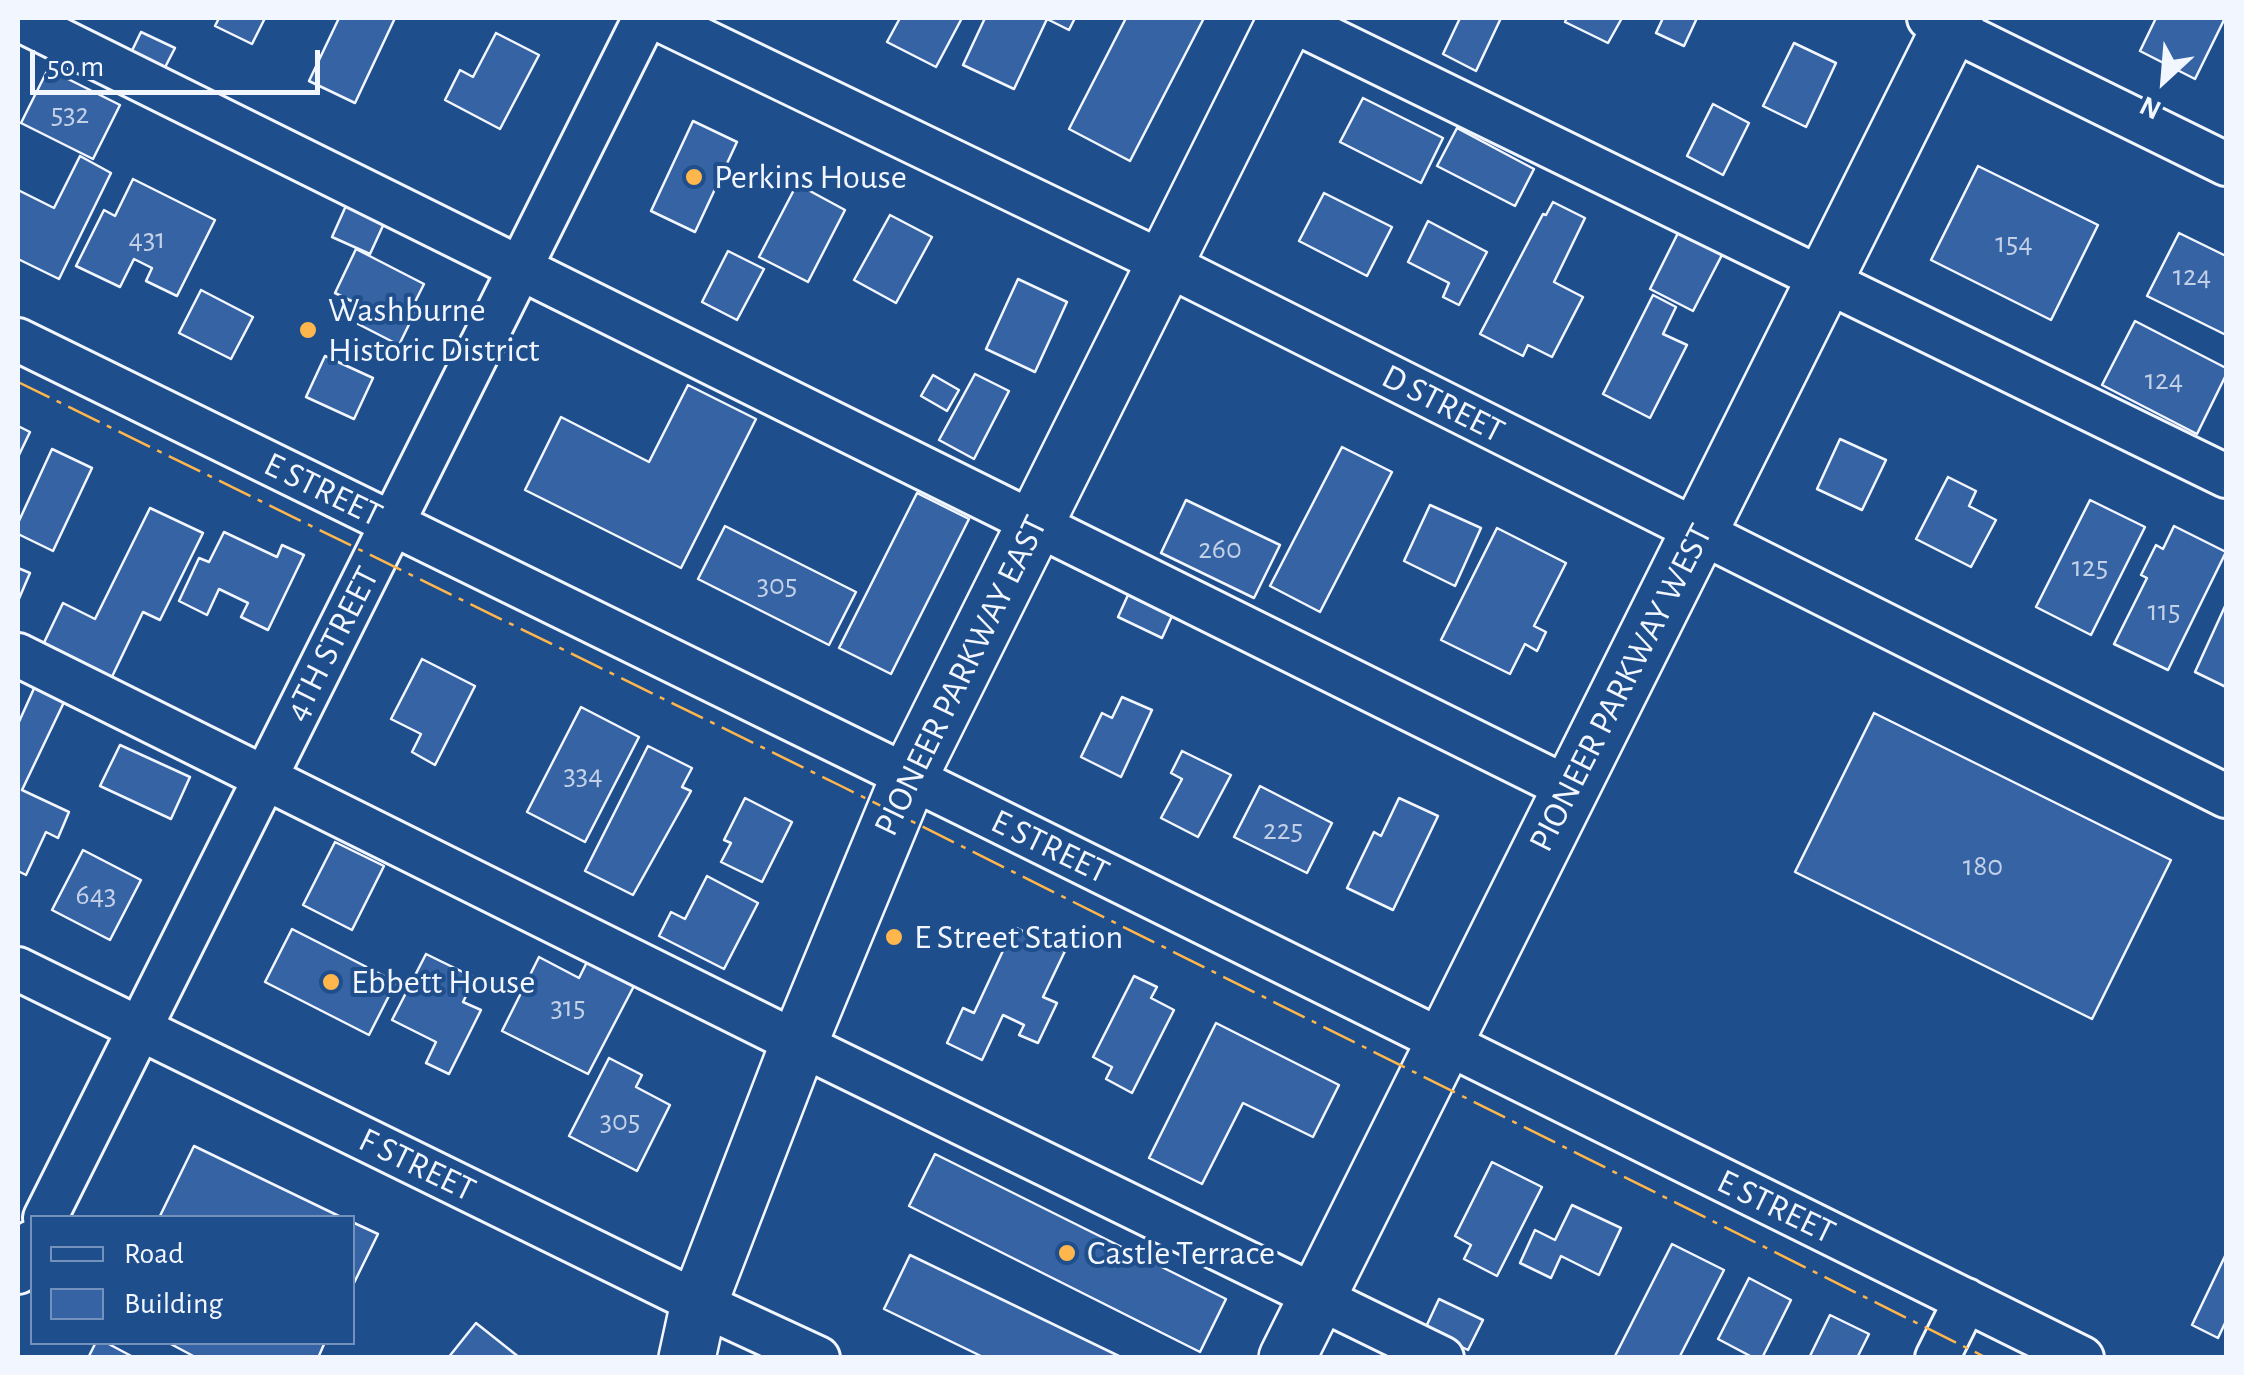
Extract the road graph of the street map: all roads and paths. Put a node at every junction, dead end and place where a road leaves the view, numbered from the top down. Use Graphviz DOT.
graph roads {
  1 [pos="645,18"];
  2 [pos="656,18"];
  3 [pos="1287,18"];
  4 [pos="18,19"];
  5 [pos="1944,21"];
  6 [pos="2226,164"];
  7 [pos="1164,263"];
  8 [pos="519,268"];
  9 [pos="1827,279"];
  10 [pos="18,340"];
  11 [pos="2226,476"];
  12 [pos="392,524"];
  13 [pos="1033,524"];
  14 [pos="1698,532"];
  15 [pos="18,655"];
  16 [pos="263,777"];
  17 [pos="909,777"];
  18 [pos="1570,789"];
  19 [pos="2226,796"];
  20 [pos="18,970"];
  21 [pos="140,1030"];
  22 [pos="799,1043"];
  23 [pos="1445,1043"];
  24 [pos="47,1215"];
  25 [pos="30,1246"];
  26 [pos="18,1272"];
  27 [pos="1319,1296"];
  28 [pos="1966,1300"];
  29 [pos="699,1303"];
  30 [pos="687,1358"];
  31 [pos="818,1358"];
  32 [pos="1287,1358"];
  33 [pos="1442,1358"];
  34 [pos="1937,1358"];
  35 [pos="2082,1358"];
  1 -- 8 [label="street, 4TH STREET"];
  2 -- 7 [label="street, D STREET"];
  3 -- 7 [label="main road, PIONEER PARKWAY EAST"];
  3 -- 9 [label="street"];
  4 -- 8 [label="street"];
  5 -- 6 [label="street"];
  5 -- 9 [label="main road, PIONEER PARKWAY WEST"];
  7 -- 13 [label="main road, PIONEER PARKWAY EAST"];
  7 -- 14 [label="street, D STREET"];
  8 -- 12 [label="street, 4TH STREET"];
  8 -- 13 [label="street"];
  9 -- 11 [label="street"];
  9 -- 14 [label="main road, PIONEER PARKWAY WEST"];
  10 -- 12 [label="street, E STREET"];
  12 -- 16 [label="street, 4TH STREET"];
  12 -- 17 [label="street, E STREET"];
  13 -- 17 [label="main road, PIONEER PARKWAY EAST"];
  13 -- 18 [label="street"];
  14 -- 18 [label="main road, PIONEER PARKWAY WEST"];
  14 -- 19 [label="street, D STREET"];
  15 -- 16 [label="street"];
  16 -- 21 [label="street, 4TH STREET"];
  16 -- 22 [label="street"];
  17 -- 22 [label="main road, PIONEER PARKWAY EAST"];
  17 -- 23 [label="street, E STREET"];
  18 -- 23 [label="main road, PIONEER PARKWAY WEST"];
  20 -- 21 [label="street, F STREET"];
  21 -- 24 [label="street, 4TH STREET"];
  21 -- 29 [label="street, F STREET"];
  22 -- 27 [label="street"];
  22 -- 29 [label="main road, PIONEER PARKWAY EAST"];
  23 -- 27 [label="main road, PIONEER PARKWAY WEST"];
  23 -- 28 [label="street, E STREET"];
  25 -- 26 [label="street"];
  27 -- 32 [label="main road, PIONEER PARKWAY WEST"];
  27 -- 33 [label="street"];
  28 -- 34 [label="street"];
  28 -- 35 [label="street, E STREET"];
  29 -- 30 [label="main road, PIONEER PARKWAY EAST"];
  29 -- 31 [label="street, F STREET"];
}
